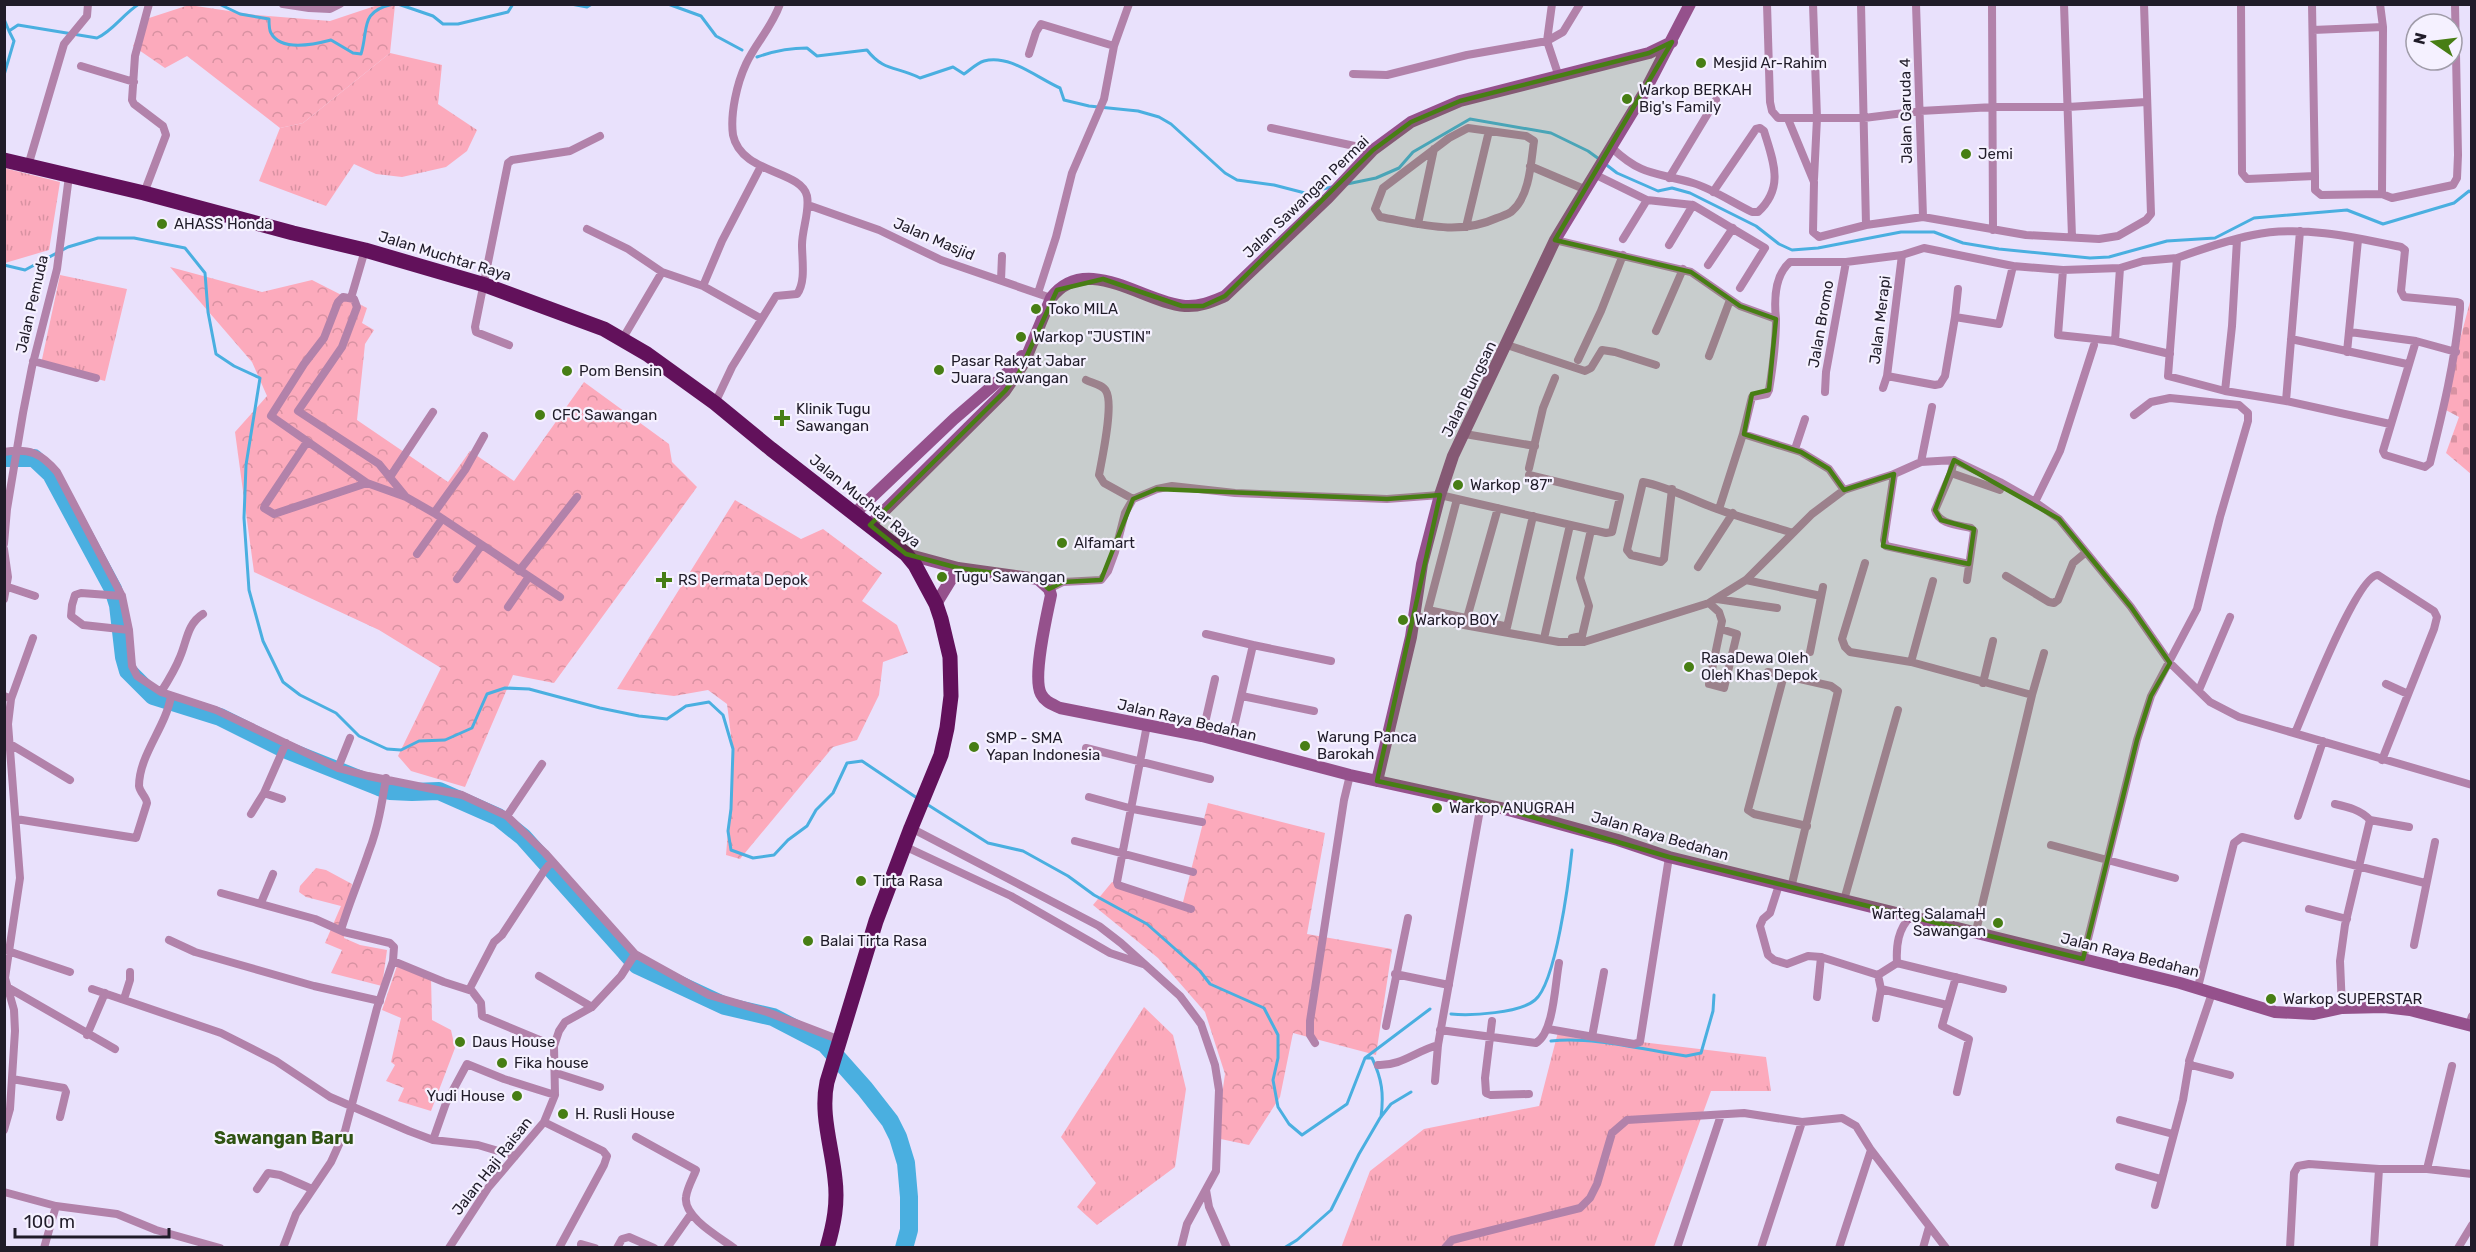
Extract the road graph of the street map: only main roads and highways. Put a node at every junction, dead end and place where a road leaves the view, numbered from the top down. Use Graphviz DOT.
graph roads {
  1 [pos="4,160"];
  2 [pos="827,1248"];
  1 -- 2 [label="highway, Jalan Muchtar Raya"];
}
